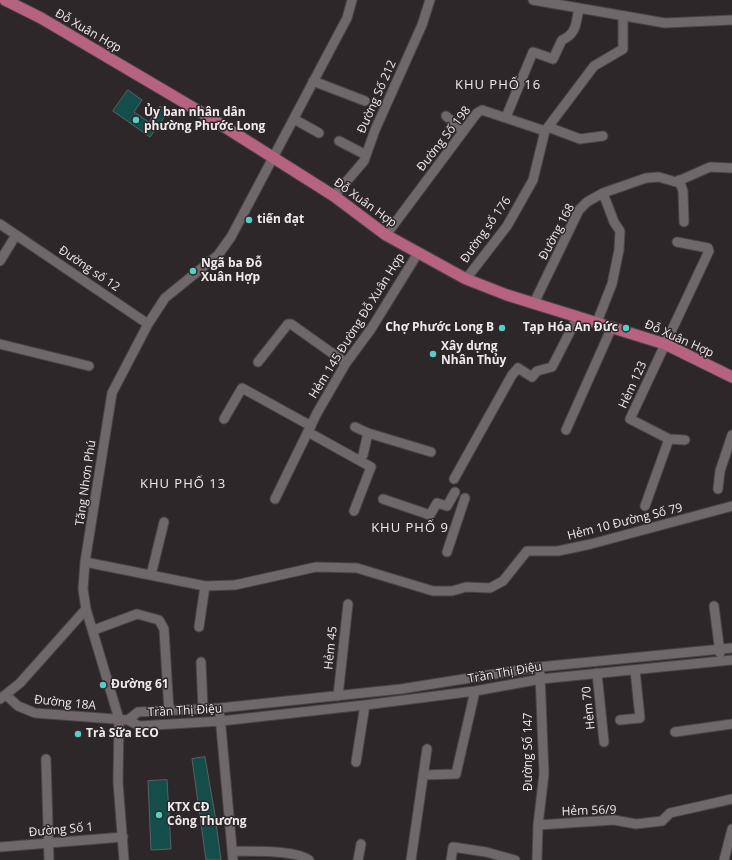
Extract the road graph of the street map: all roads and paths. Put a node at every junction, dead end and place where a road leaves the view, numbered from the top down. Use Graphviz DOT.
graph roads {
  1 [pos="5,0"];
  2 [pos="352,0"];
  3 [pos="430,0"];
  4 [pos="533,0"];
  5 [pos="579,8"];
  6 [pos="623,16"];
  7 [pos="732,20"];
  8 [pos="313,82"];
  9 [pos="364,100"];
  10 [pos="446,116"];
  11 [pos="506,117"];
  12 [pos="294,118"];
  13 [pos="547,129"];
  14 [pos="463,131"];
  15 [pos="319,133"];
  16 [pos="603,136"];
  17 [pos="339,141"];
  18 [pos="366,155"];
  19 [pos="274,157"];
  20 [pos="732,168"];
  21 [pos="679,180"];
  22 [pos="603,193"];
  23 [pos="334,196"];
  24 [pos="684,222"];
  25 [pos="0,224"];
  26 [pos="16,235"];
  27 [pos="386,235"];
  28 [pos="677,242"];
  29 [pos="418,253"];
  30 [pos="0,261"];
  31 [pos="466,279"];
  32 [pos="534,303"];
  33 [pos="578,316"];
  34 [pos="597,322"];
  35 [pos="148,324"];
  36 [pos="612,326"];
  37 [pos="0,344"];
  38 [pos="665,344"];
  39 [pos="258,362"];
  40 [pos="346,363"];
  41 [pos="90,366"];
  42 [pos="732,377"];
  43 [pos="224,419"];
  44 [pos="355,427"];
  45 [pos="309,429"];
  46 [pos="566,430"];
  47 [pos="368,433"];
  48 [pos="732,435"];
  49 [pos="669,439"];
  50 [pos="685,440"];
  51 [pos="431,452"];
  52 [pos="364,456"];
  53 [pos="454,479"];
  54 [pos="718,489"];
  55 [pos="455,492"];
  56 [pos="465,498"];
  57 [pos="275,499"];
  58 [pos="383,499"];
  59 [pos="645,506"];
  60 [pos="732,506"];
  61 [pos="354,511"];
  62 [pos="164,522"];
  63 [pos="447,552"];
  64 [pos="85,562"];
  65 [pos="151,575"];
  66 [pos="205,586"];
  67 [pos="348,604"];
  68 [pos="714,606"];
  69 [pos="86,609"];
  70 [pos="199,627"];
  71 [pos="94,630"];
  72 [pos="719,648"];
  73 [pos="732,648"];
  74 [pos="722,660"];
  75 [pos="732,660"];
  76 [pos="201,662"];
  77 [pos="539,667"];
  78 [pos="635,670"];
  79 [pos="597,673"];
  80 [pos="541,679"];
  81 [pos="401,689"];
  82 [pos="475,691"];
  83 [pos="338,696"];
  84 [pos="3,697"];
  85 [pos="402,701"];
  86 [pos="365,706"];
  87 [pos="220,708"];
  88 [pos="203,709"];
  89 [pos="169,711"];
  90 [pos="123,720"];
  91 [pos="620,720"];
  92 [pos="221,721"];
  93 [pos="732,724"];
  94 [pos="675,732"];
  95 [pos="604,742"];
  96 [pos="427,749"];
  97 [pos="46,759"];
  98 [pos="356,762"];
  99 [pos="423,776"];
  100 [pos="732,799"];
  101 [pos="538,825"];
  102 [pos="732,829"];
  103 [pos="123,837"];
  104 [pos="49,843"];
  105 [pos="361,844"];
  106 [pos="0,847"];
  107 [pos="232,856"];
  108 [pos="49,860"];
  109 [pos="124,860"];
  110 [pos="309,860"];
  111 [pos="358,860"];
  112 [pos="411,860"];
  113 [pos="451,860"];
  114 [pos="515,860"];
  115 [pos="537,860"];
  116 [pos="724,860"];
  1 -- 19 [label="main road, Đỗ Xuân Hợp"];
  2 -- 8 [label="street, Tăng Nhơn Phú"];
  3 -- 18 [label="street, Đường Số 212"];
  4 -- 5 [label="street"];
  5 -- 6 [label="street"];
  5 -- 11 [label="street"];
  6 -- 7 [label="street"];
  6 -- 13 [label="street, Đường số 176"];
  8 -- 9 [label="street"];
  8 -- 12 [label="street, Tăng Nhơn Phú"];
  10 -- 14 [label="street"];
  11 -- 13 [label="street, Đường Số 198"];
  11 -- 14 [label="street, Đường Số 198"];
  12 -- 15 [label="street"];
  12 -- 19 [label="street, Tăng Nhơn Phú"];
  13 -- 16 [label="street, Đường Số 198"];
  13 -- 31 [label="street, Đường số 176"];
  14 -- 27 [label="street, Đường Số 198"];
  17 -- 18 [label="street"];
  18 -- 23 [label="street, Đường Số 212"];
  19 -- 23 [label="main road, Đỗ Xuân Hợp"];
  19 -- 35 [label="street, Tăng Nhơn Phú"];
  20 -- 21 [label="street, Đường 168"];
  21 -- 22 [label="street, Đường 168"];
  21 -- 24 [label="street"];
  22 -- 32 [label="street, Đường 168"];
  22 -- 34 [label="street"];
  23 -- 27 [label="main road, Đỗ Xuân Hợp"];
  25 -- 26 [label="street"];
  26 -- 30 [label="street"];
  26 -- 35 [label="street, Đường số 12"];
  27 -- 29 [label="main road, Đỗ Xuân Hợp"];
  28 -- 38 [label="street"];
  29 -- 31 [label="main road, Đỗ Xuân Hợp"];
  29 -- 40 [label="street, Hẻm 145 Đường Đỗ Xuân Hợp"];
  31 -- 32 [label="main road, Đỗ Xuân Hợp"];
  32 -- 33 [label="main road, Đỗ Xuân Hợp"];
  33 -- 34 [label="main road, Đỗ Xuân Hợp"];
  33 -- 53 [label="street"];
  34 -- 36 [label="main road, Đỗ Xuân Hợp"];
  35 -- 64 [label="street, Tăng Nhơn Phú"];
  36 -- 38 [label="main road, Đỗ Xuân Hợp"];
  36 -- 46 [label="street"];
  37 -- 41 [label="street"];
  38 -- 42 [label="main road, Đỗ Xuân Hợp"];
  38 -- 49 [label="street, Hẻm 123"];
  39 -- 40 [label="street"];
  40 -- 45 [label="street, Hẻm 145 Đường Đỗ Xuân Hợp"];
  43 -- 45 [label="street"];
  44 -- 47 [label="street"];
  45 -- 57 [label="street, Hẻm 145 Đường Đỗ Xuân Hợp"];
  45 -- 61 [label="street"];
  47 -- 51 [label="street"];
  47 -- 52 [label="street"];
  48 -- 54 [label="street"];
  49 -- 50 [label="street, Hẻm 123"];
  49 -- 59 [label="street"];
  55 -- 58 [label="street"];
  56 -- 63 [label="street"];
  60 -- 66 [label="street, Hẻm 10 Đường Số 79"];
  62 -- 65 [label="street"];
  64 -- 65 [label="street"];
  64 -- 69 [label="street, Tăng Nhơn Phú"];
  65 -- 66 [label="street"];
  66 -- 70 [label="street"];
  67 -- 83 [label="street, Hẻm 45"];
  68 -- 72 [label="street"];
  69 -- 71 [label="street, Tăng Nhơn Phú"];
  69 -- 84 [label="street"];
  71 -- 89 [label="street"];
  71 -- 90 [label="street, Tăng Nhơn Phú"];
  72 -- 73 [label="street, Trần Thị Điệu"];
  72 -- 74 [label="street"];
  72 -- 77 [label="street, Trần Thị Điệu"];
  74 -- 75 [label="street, Trần Thị Điệu"];
  74 -- 78 [label="street, Trần Thị Điệu"];
  76 -- 88 [label="street"];
  77 -- 80 [label="street, Đường Số 147"];
  77 -- 81 [label="street, Trần Thị Điệu"];
  78 -- 79 [label="street, Trần Thị Điệu"];
  78 -- 91 [label="street"];
  79 -- 80 [label="street, Trần Thị Điệu"];
  79 -- 95 [label="street, Hẻm 70"];
  80 -- 82 [label="street, Trần Thị Điệu"];
  80 -- 101 [label="street, Đường Số 147"];
  81 -- 83 [label="street, Trần Thị Điệu"];
  81 -- 85 [label="street"];
  82 -- 85 [label="street, Trần Thị Điệu"];
  82 -- 99 [label="street"];
  83 -- 87 [label="street, Trần Thị Điệu"];
  84 -- 90 [label="street, Đường 18A"];
  85 -- 86 [label="street, Trần Thị Điệu"];
  86 -- 92 [label="street, Trần Thị Điệu"];
  86 -- 98 [label="street"];
  87 -- 88 [label="street, Trần Thị Điệu"];
  87 -- 92 [label="street"];
  88 -- 89 [label="street, Trần Thị Điệu"];
  89 -- 90 [label="street, Trần Thị Điệu"];
  90 -- 92 [label="street, Trần Thị Điệu"];
  90 -- 103 [label="street, Tăng Nhơn Phú"];
  92 -- 107 [label="street"];
  93 -- 94 [label="street"];
  96 -- 99 [label="street"];
  97 -- 104 [label="street"];
  99 -- 112 [label="street"];
  100 -- 101 [label="street, Hẻm 56/9"];
  101 -- 115 [label="street, Đường Số 147"];
  102 -- 116 [label="street"];
  103 -- 104 [label="street, Đường Số 1"];
  103 -- 109 [label="street, Tăng Nhơn Phú"];
  104 -- 106 [label="street, Đường Số 1"];
  104 -- 108 [label="street"];
  105 -- 111 [label="street"];
  107 -- 110 [label="street"];
  113 -- 114 [label="street"];
}
